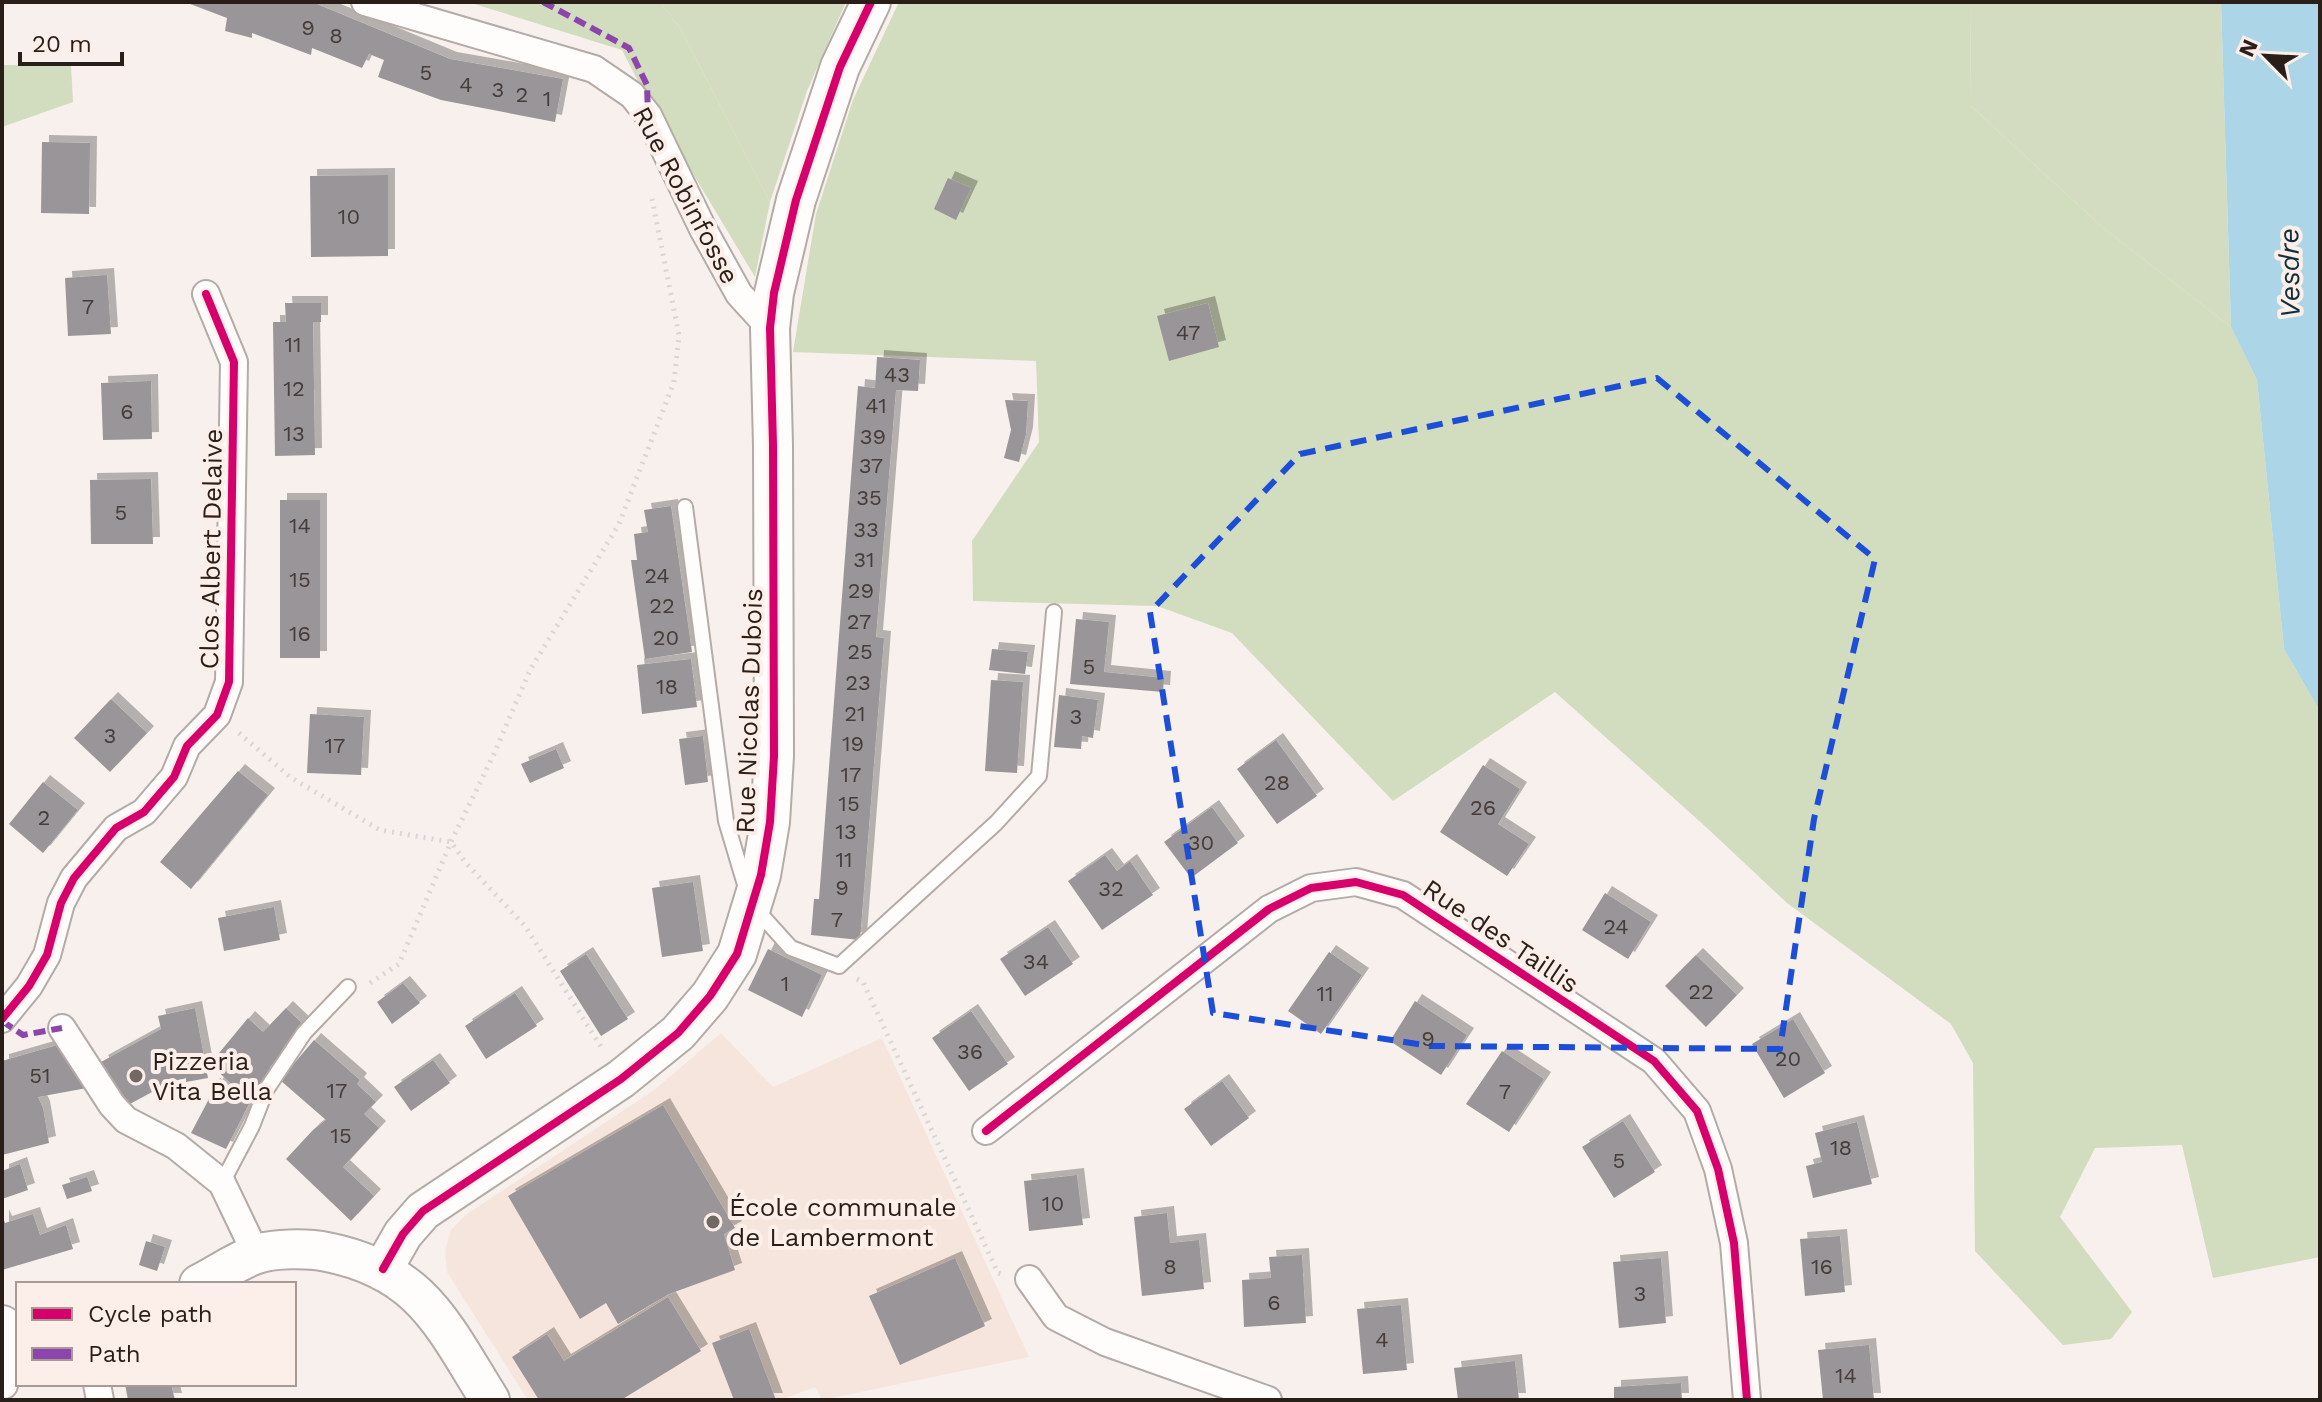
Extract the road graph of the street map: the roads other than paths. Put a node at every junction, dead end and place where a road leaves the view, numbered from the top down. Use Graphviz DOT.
graph roads {
  1 [pos="365,2"];
  2 [pos="871,2"];
  3 [pos="206,294"];
  4 [pos="770,328"];
  5 [pos="685,507"];
  6 [pos="1054,612"];
  7 [pos="752,905"];
  8 [pos="348,987"];
  9 [pos="2,1019"];
  10 [pos="62,1028"];
  11 [pos="986,1131"];
  12 [pos="222,1183"];
  13 [pos="256,1254"];
  14 [pos="383,1269"];
  15 [pos="1029,1279"];
  16 [pos="203,1282"];
  17 [pos="16,1348"];
  18 [pos="8,1390"];
  19 [pos="490,1400"];
  20 [pos="1268,1400"];
  21 [pos="1747,1400"];
  1 -- 4 [label="street, Rue Robinfosse"];
  2 -- 4 [label="street, Rue Nicolas Dubois"];
  3 -- 9 [label="street, Clos Albert Delaive"];
  4 -- 7 [label="street, Rue Nicolas Dubois"];
  5 -- 7 [label="lane, Rue Nicolas Dubois"];
  6 -- 7 [label="lane, Rue Nicolas Dubois"];
  7 -- 14 [label="street, Rue Nicolas Dubois"];
  8 -- 12 [label="lane"];
  10 -- 12 [label="street"];
  11 -- 21 [label="street, Rue des Taillis"];
  12 -- 13 [label="street"];
  13 -- 14 [label="street"];
  13 -- 16 [label="street"];
  14 -- 19 [label="street"];
  15 -- 20 [label="street"];
  17 -- 18 [label="street"];
}
